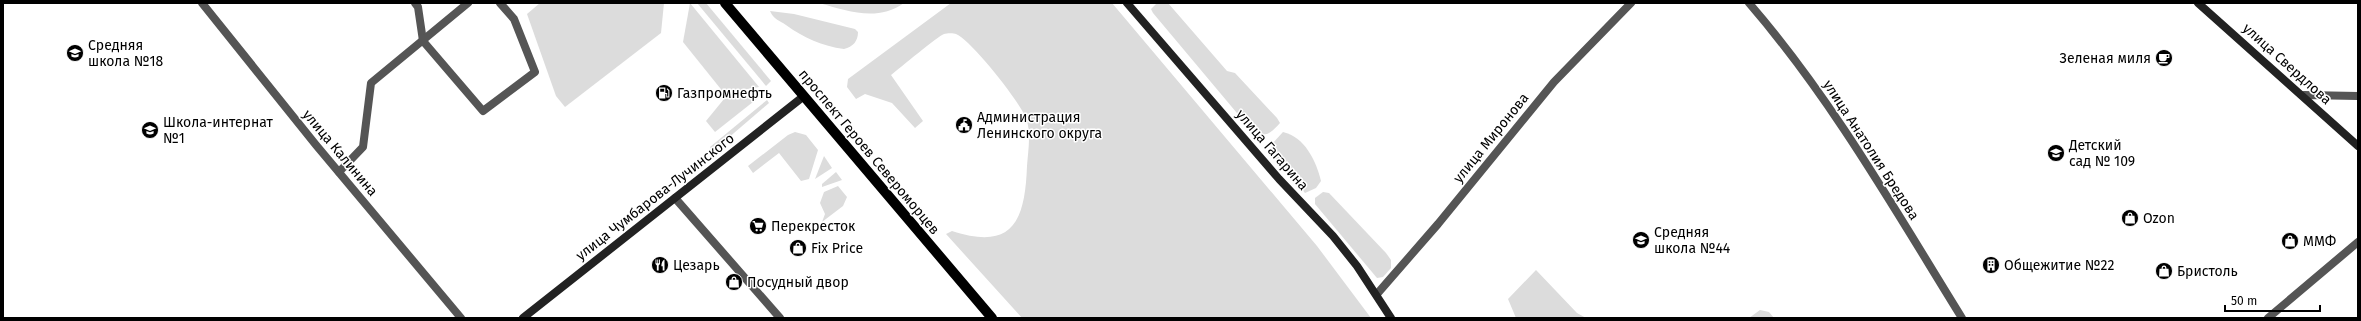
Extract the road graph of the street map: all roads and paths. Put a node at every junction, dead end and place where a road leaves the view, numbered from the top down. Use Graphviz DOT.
graph roads {
  1 [pos="202,3"];
  2 [pos="415,3"];
  3 [pos="468,3"];
  4 [pos="500,3"];
  5 [pos="725,3"];
  6 [pos="1127,3"];
  7 [pos="1631,3"];
  8 [pos="1749,3"];
  9 [pos="2198,3"];
  10 [pos="423,41"];
  11 [pos="2304,95"];
  12 [pos="804,96"];
  13 [pos="2358,96"];
  14 [pos="2358,146"];
  15 [pos="338,172"];
  16 [pos="675,198"];
  17 [pos="2358,242"];
  18 [pos="1377,294"];
  19 [pos="461,318"];
  20 [pos="522,318"];
  21 [pos="780,318"];
  22 [pos="992,318"];
  23 [pos="1391,318"];
  24 [pos="1962,318"];
  25 [pos="2268,318"];
  1 -- 15 [label="street, улица Калинина"];
  2 -- 10 [label="street"];
  3 -- 10 [label="street"];
  4 -- 10 [label="street"];
  5 -- 12 [label="main road, проспект Героев Североморцев"];
  6 -- 18 [label="street, улица Гагарина"];
  7 -- 18 [label="street, улица Миронова"];
  8 -- 24 [label="street, улица Анатолия Бредова"];
  9 -- 11 [label="street, улица Свердлова"];
  10 -- 15 [label="street"];
  11 -- 13 [label="street"];
  11 -- 14 [label="street, улица Свердлова"];
  12 -- 16 [label="street, улица Чумбарова-Лучинского"];
  12 -- 22 [label="main road, проспект Героев Североморцев"];
  15 -- 19 [label="street, улица Калинина"];
  16 -- 20 [label="street, улица Чумбарова-Лучинского"];
  16 -- 21 [label="street"];
  17 -- 25 [label="street"];
  18 -- 23 [label="street, улица Гагарина"];
}
